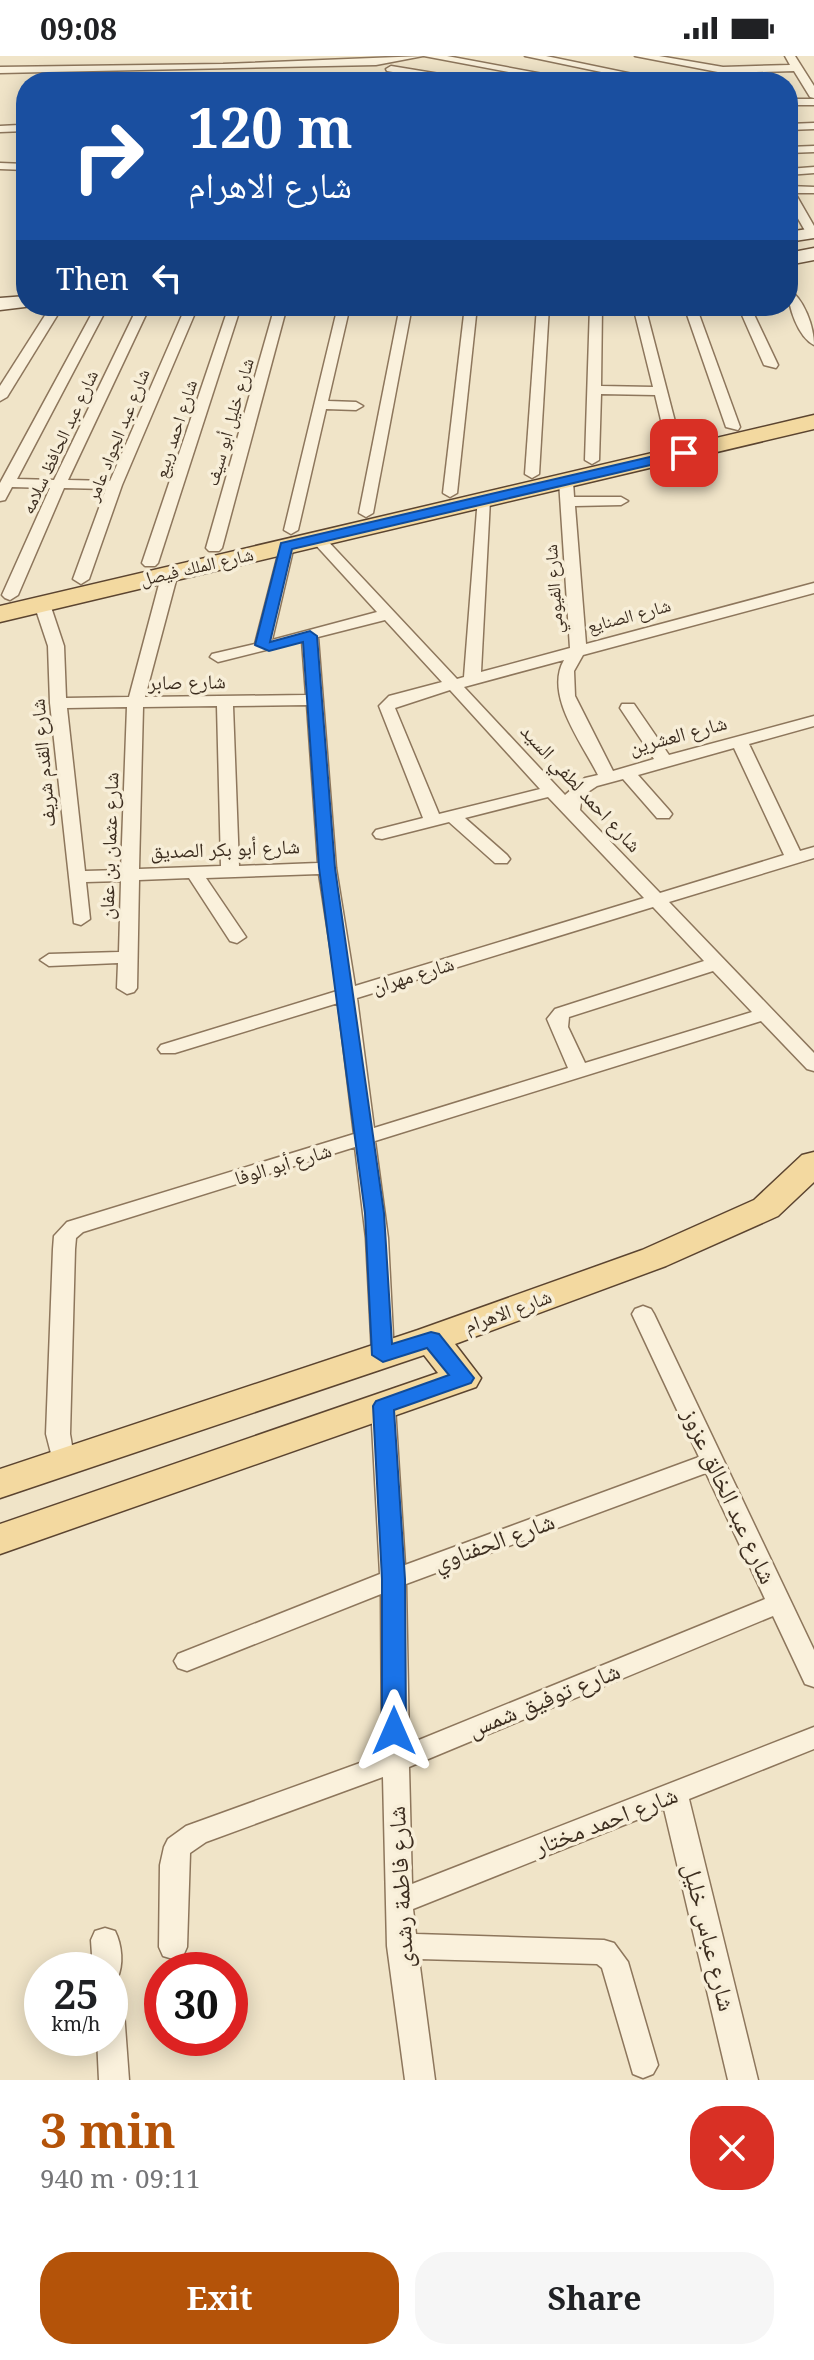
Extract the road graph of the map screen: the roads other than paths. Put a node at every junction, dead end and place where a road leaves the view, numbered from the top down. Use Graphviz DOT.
graph roads {
  1 [pos="80,56"];
  2 [pos="418,56"];
  3 [pos="429,56"];
  4 [pos="530,56"];
  5 [pos="594,56"];
  6 [pos="640,56"];
  7 [pos="715,56"];
  8 [pos="790,56"];
  9 [pos="376,59"];
  10 [pos="262,61"];
  11 [pos="293,61"];
  12 [pos="186,62"];
  13 [pos="224,62"];
  14 [pos="334,63"];
  15 [pos="391,65"];
  16 [pos="578,65"];
  17 [pos="237,66"];
  18 [pos="74,69"];
  19 [pos="134,69"];
  20 [pos="798,69"];
  21 [pos="814,69"];
  22 [pos="723,70"];
  23 [pos="48,72"];
  24 [pos="75,72"];
  25 [pos="134,72"];
  26 [pos="237,72"];
  27 [pos="392,72"];
  28 [pos="424,72"];
  29 [pos="514,72"];
  30 [pos="568,72"];
  31 [pos="614,72"];
  32 [pos="810,81"];
  33 [pos="814,95"];
  34 [pos="798,207"];
  35 [pos="813,233"];
  36 [pos="798,311"];
  37 [pos="51,316"];
  38 [pos="97,316"];
  39 [pos="139,316"];
  40 [pos="188,316"];
  41 [pos="232,316"];
  42 [pos="278,316"];
  43 [pos="342,316"];
  44 [pos="404,316"];
  45 [pos="470,316"];
  46 [pos="542,316"];
  47 [pos="596,316"];
  48 [pos="641,316"];
  49 [pos="695,316"];
  50 [pos="749,316"];
  51 [pos="814,341"];
  52 [pos="771,365"];
  53 [pos="594,390"];
  54 [pos="660,391"];
  55 [pos="1,394"];
  56 [pos="320,405"];
  57 [pos="356,406"];
  58 [pos="808,417"];
  59 [pos="754,427"];
  60 [pos="673,441"];
  61 [pos="592,460"];
  62 [pos="532,474"];
  63 [pos="8,483"];
  64 [pos="59,484"];
  65 [pos="115,485"];
  66 [pos="567,491"];
  67 [pos="450,493"];
  68 [pos="0,497"];
  69 [pos="483,500"];
  70 [pos="621,501"];
  71 [pos="366,513"];
  72 [pos="288,538"];
  73 [pos="318,539"];
  74 [pos="214,548"];
  75 [pos="160,568"];
  76 [pos="81,579"];
  77 [pos="814,588"];
  78 [pos="3,602"];
  79 [pos="42,604"];
  80 [pos="389,614"];
  81 [pos="310,636"];
  82 [pos="262,647"];
  83 [pos="578,650"];
  84 [pos="218,657"];
  85 [pos="472,679"];
  86 [pos="454,683"];
  87 [pos="317,700"];
  88 [pos="58,703"];
  89 [pos="225,703"];
  90 [pos="135,705"];
  91 [pos="628,708"];
  92 [pos="814,721"];
  93 [pos="739,741"];
  94 [pos="664,761"];
  95 [pos="617,775"];
  96 [pos="552,791"];
  97 [pos="571,811"];
  98 [pos="663,814"];
  99 [pos="452,816"];
  100 [pos="433,821"];
  101 [pos="382,834"];
  102 [pos="814,852"];
  103 [pos="794,858"];
  104 [pos="501,859"];
  105 [pos="327,868"];
  106 [pos="230,872"];
  107 [pos="194,873"];
  108 [pos="131,875"];
  109 [pos="76,877"];
  110 [pos="658,900"];
  111 [pos="81,919"];
  112 [pos="237,937"];
  113 [pos="128,957"];
  114 [pos="49,960"];
  115 [pos="717,963"];
  116 [pos="127,988"];
  117 [pos="347,995"];
  118 [pos="765,1014"];
  119 [pos="168,1049"];
  120 [pos="814,1065"];
  121 [pos="580,1073"];
  122 [pos="366,1139"];
  123 [pos="814,1163"];
  124 [pos="643,1314"];
  125 [pos="431,1339"];
  126 [pos="383,1355"];
  127 [pos="383,1406"];
  128 [pos="714,1461"];
  129 [pos="63,1463"];
  130 [pos="0,1484"];
  131 [pos="0,1539"];
  132 [pos="393,1579"];
  133 [pos="780,1603"];
  134 [pos="187,1661"];
  135 [pos="814,1677"];
  136 [pos="814,1738"];
  137 [pos="394,1762"];
  138 [pos="674,1794"];
  139 [pos="398,1902"];
  140 [pos="105,1940"];
  141 [pos="401,1946"];
  142 [pos="173,1947"];
  143 [pos="106,1952"];
  144 [pos="113,2056"];
  145 [pos="643,2065"];
  146 [pos="114,2080"];
  147 [pos="420,2080"];
  148 [pos="743,2080"];
  1 -- 18 [label="street"];
  2 -- 15 [label="street"];
  3 -- 29 [label="street"];
  4 -- 16 [label="street"];
  5 -- 16 [label="street"];
  6 -- 22 [label="street"];
  7 -- 22 [label="street"];
  8 -- 20 [label="street"];
  9 -- 14 [label="street"];
  9 -- 15 [label="street"];
  10 -- 11 [label="street"];
  10 -- 17 [label="street"];
  11 -- 14 [label="street"];
  12 -- 13 [label="street"];
  12 -- 19 [label="street"];
  13 -- 17 [label="street"];
  15 -- 27 [label="street"];
  15 -- 28 [label="street"];
  16 -- 30 [label="street"];
  16 -- 31 [label="street"];
  17 -- 26 [label="street"];
  18 -- 19 [label="street"];
  18 -- 23 [label="street"];
  18 -- 24 [label="street"];
  19 -- 25 [label="street"];
  20 -- 21 [label="street"];
  20 -- 22 [label="street"];
  20 -- 32 [label="street"];
  32 -- 33 [label="street"];
  34 -- 35 [label="street"];
  36 -- 51 [label="street"];
  37 -- 55 [label="street"];
  38 -- 63 [label="street"];
  39 -- 64 [label="street, شارع عبد الحافظ سلامه"];
  40 -- 65 [label="street, شارع عبد الجواد عامر"];
  41 -- 75 [label="street, شارع احمد ربيع"];
  42 -- 74 [label="street, شارع خليل أبو سيف"];
  43 -- 56 [label="street"];
  44 -- 71 [label="street"];
  45 -- 67 [label="street"];
  46 -- 62 [label="street"];
  47 -- 53 [label="street"];
  48 -- 54 [label="street"];
  49 -- 59 [label="street"];
  50 -- 52 [label="street"];
  53 -- 54 [label="street"];
  53 -- 61 [label="street"];
  54 -- 60 [label="street"];
  56 -- 57 [label="street"];
  56 -- 72 [label="street"];
  58 -- 59 [label="main road, شارع الملك فيصل"];
  59 -- 60 [label="main road, شارع الملك فيصل"];
  59 -- 66 [label="main road, شارع الملك فيصل"];
  60 -- 61 [label="main road, شارع الملك فيصل"];
  61 -- 62 [label="main road, شارع الملك فيصل"];
  62 -- 67 [label="main road, شارع الملك فيصل"];
  63 -- 64 [label="street"];
  63 -- 68 [label="street"];
  64 -- 65 [label="street"];
  64 -- 78 [label="street, شارع عبد الحافظ سلامه"];
  65 -- 76 [label="street, شارع عبد الجواد عامر"];
  66 -- 69 [label="main road, شارع الملك فيصل"];
  66 -- 70 [label="street"];
  66 -- 83 [label="street, شارع الفيومي"];
  67 -- 71 [label="main road, شارع الملك فيصل"];
  69 -- 73 [label="main road, شارع الملك فيصل"];
  69 -- 85 [label="street"];
  71 -- 72 [label="main road, شارع الملك فيصل"];
  72 -- 73 [label="main road, شارع الملك فيصل"];
  72 -- 74 [label="main road, شارع الملك فيصل"];
  72 -- 75 [label="main road, شارع الملك فيصل"];
  72 -- 82 [label="street"];
  73 -- 80 [label="street, شارع احمد لطفي السيد"];
  74 -- 75 [label="main road, شارع الملك فيصل"];
  75 -- 76 [label="main road, شارع الملك فيصل"];
  75 -- 79 [label="main road, شارع الملك فيصل"];
  75 -- 90 [label="street, شارع احمد ربيع"];
  76 -- 78 [label="main road, شارع الملك فيصل"];
  77 -- 83 [label="street, شارع الصنايع"];
  78 -- 79 [label="main road, شارع الملك فيصل"];
  79 -- 88 [label="street, شارع القدم شريف"];
  80 -- 81 [label="street"];
  80 -- 86 [label="street, شارع احمد لطفي السيد"];
  81 -- 82 [label="street"];
  81 -- 87 [label="street"];
  82 -- 84 [label="street"];
  83 -- 85 [label="street, شارع الصنايع"];
  83 -- 95 [label="street, شارع الفيومي"];
  85 -- 86 [label="street, شارع الصنايع"];
  86 -- 96 [label="street, شارع احمد لطفي السيد"];
  86 -- 100 [label="street, شارع الصنايع"];
  87 -- 89 [label="street, شارع صابر"];
  87 -- 105 [label="street"];
  88 -- 90 [label="street, شارع صابر"];
  88 -- 109 [label="street, شارع القدم شريف"];
  89 -- 90 [label="street, شارع صابر"];
  89 -- 106 [label="street"];
  90 -- 108 [label="street, شارع عثمان بن عفان"];
  91 -- 94 [label="street"];
  92 -- 93 [label="street, شارع العشرين"];
  93 -- 94 [label="street, شارع العشرين"];
  93 -- 103 [label="street"];
  94 -- 95 [label="street, شارع العشرين"];
  95 -- 97 [label="street, شارع العشرين"];
  95 -- 98 [label="street, شارع الفيومي"];
  96 -- 97 [label="street, شارع احمد لطفي السيد"];
  96 -- 99 [label="street"];
  97 -- 110 [label="street, شارع احمد لطفي السيد"];
  99 -- 100 [label="street"];
  99 -- 104 [label="street"];
  100 -- 101 [label="street"];
  102 -- 103 [label="street, شارع مهران"];
  103 -- 110 [label="street, شارع مهران"];
  105 -- 106 [label="street, شارع أبو بكر الصديق"];
  105 -- 117 [label="street"];
  106 -- 107 [label="street, شارع أبو بكر الصديق"];
  107 -- 108 [label="street, شارع أبو بكر الصديق"];
  107 -- 112 [label="street"];
  108 -- 109 [label="street, شارع أبو بكر الصديق"];
  108 -- 113 [label="street, شارع عثمان بن عفان"];
  109 -- 111 [label="street, شارع القدم شريف"];
  110 -- 115 [label="street, شارع احمد لطفي السيد"];
  110 -- 117 [label="street, شارع مهران"];
  113 -- 114 [label="street"];
  113 -- 116 [label="street, شارع عثمان بن عفان"];
  115 -- 118 [label="street, شارع احمد لطفي السيد"];
  115 -- 121 [label="street"];
  117 -- 119 [label="street, شارع مهران"];
  117 -- 122 [label="street"];
  118 -- 120 [label="street, شارع احمد لطفي السيد"];
  118 -- 121 [label="street, شارع أبو الوفا"];
  121 -- 122 [label="street, شارع أبو الوفا"];
  122 -- 126 [label="street"];
  122 -- 129 [label="street, شارع أبو الوفا"];
  123 -- 125 [label="main road, شارع الاهرام"];
  124 -- 128 [label="street, شارع عبد الخالق عزوز"];
  125 -- 126 [label="main road, شارع الاهرام"];
  125 -- 127 [label="main road"];
  126 -- 129 [label="main road, شارع الاهرام"];
  127 -- 131 [label="main road"];
  127 -- 132 [label="street, شارع فاطمة رشدى"];
  128 -- 132 [label="street, شارع الحفناوي"];
  128 -- 133 [label="street, شارع عبد الخالق عزوز"];
  129 -- 130 [label="main road, شارع الاهرام"];
  132 -- 134 [label="street, شارع الحفناوي"];
  132 -- 137 [label="street, شارع فاطمة رشدى"];
  133 -- 135 [label="street, شارع عبد الخالق عزوز"];
  133 -- 137 [label="street, شارع توفيق شمس"];
  136 -- 138 [label="street, شارع احمد مختار"];
  137 -- 139 [label="street, شارع فاطمة رشدى"];
  137 -- 142 [label="street, شارع توفيق شمس"];
  138 -- 139 [label="street, شارع احمد مختار"];
  138 -- 148 [label="street, شارع عباس خليل"];
  139 -- 141 [label="street, شارع فاطمة رشدى"];
  140 -- 143 [label="street"];
  141 -- 145 [label="street"];
  141 -- 147 [label="street, شارع فاطمة رشدى"];
  144 -- 146 [label="street"];
}
